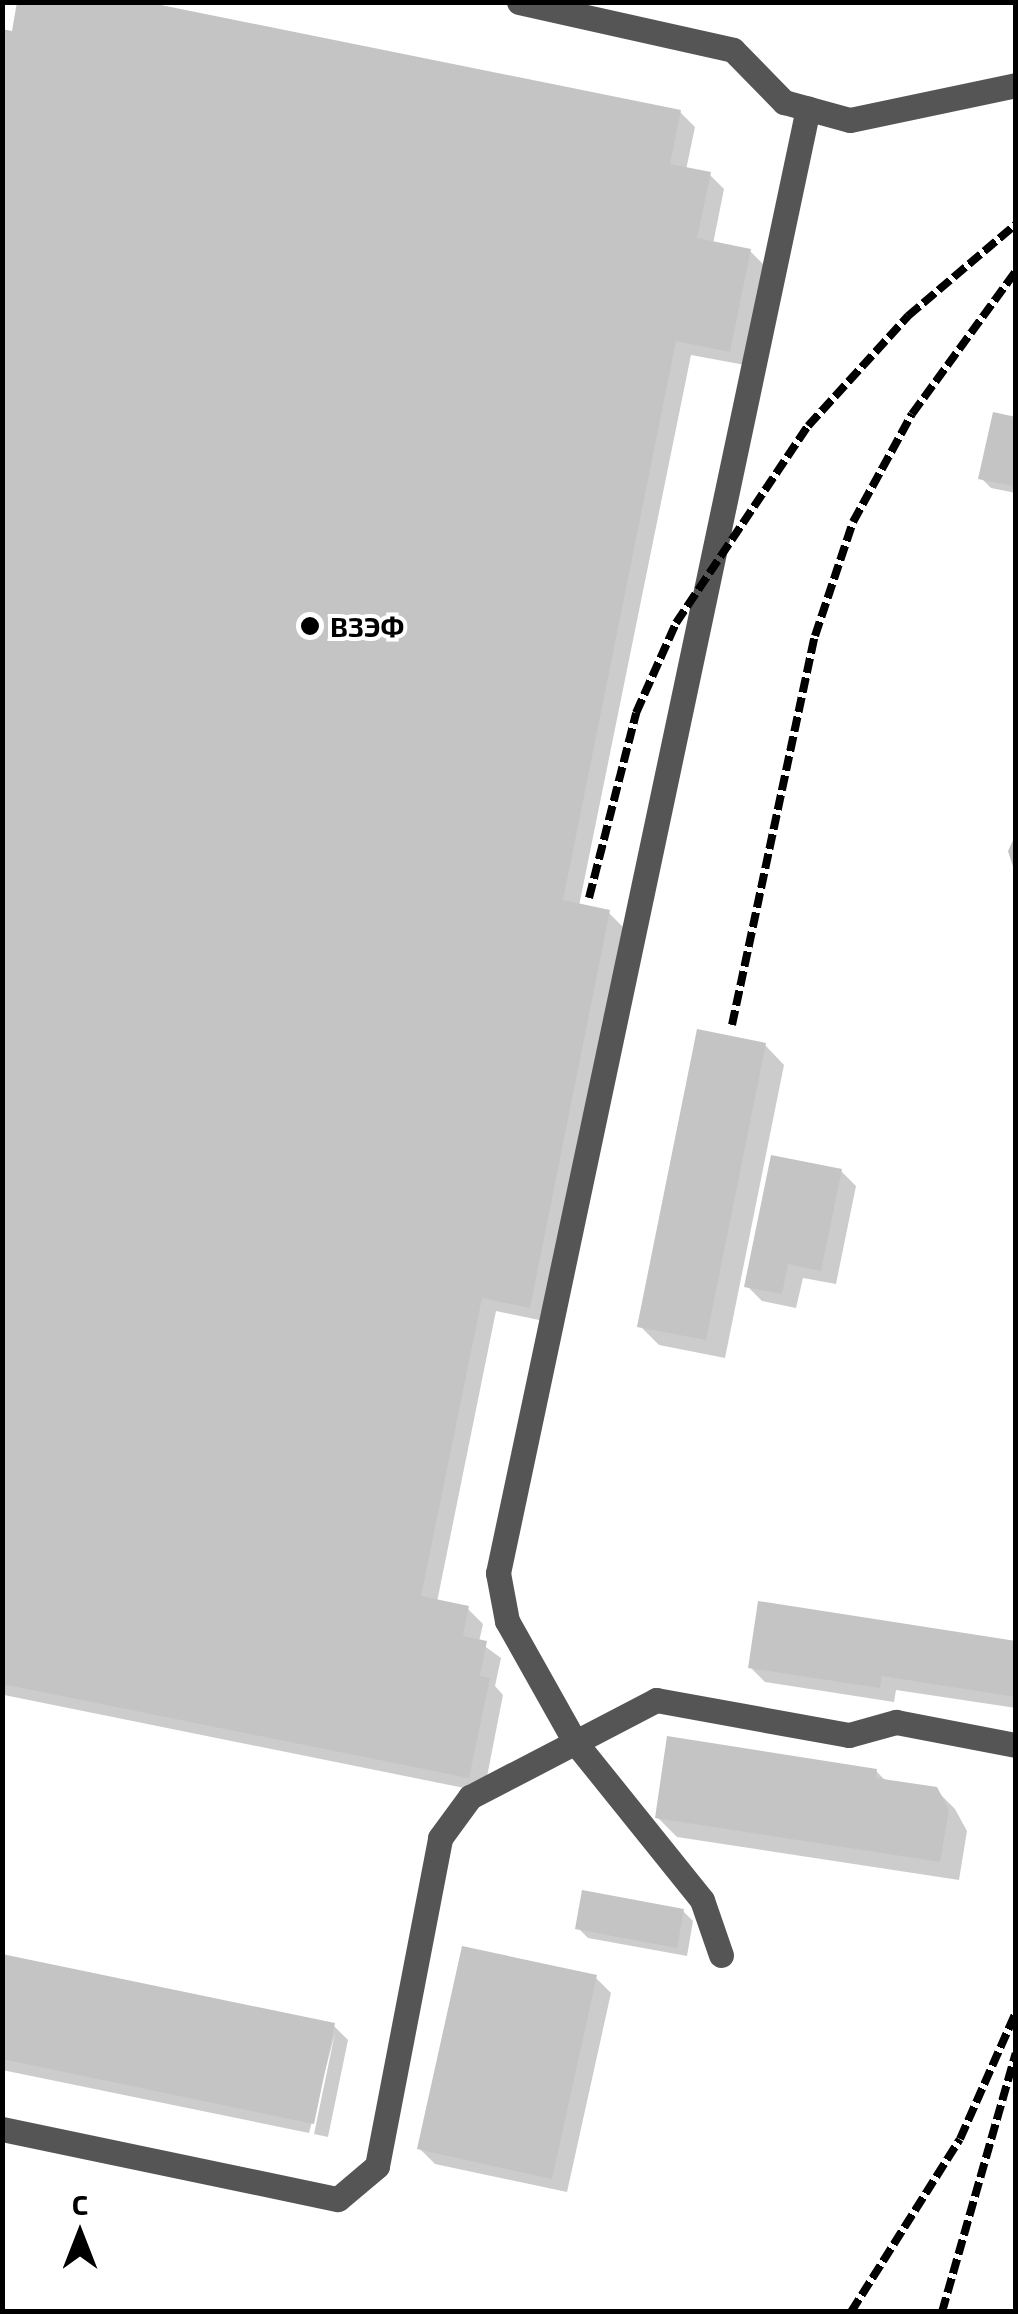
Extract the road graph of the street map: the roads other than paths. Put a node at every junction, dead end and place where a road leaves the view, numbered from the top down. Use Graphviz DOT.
graph roads {
  1 [pos="518,2"];
  2 [pos="1016,84"];
  3 [pos="808,108"];
  4 [pos="575,1742"];
  5 [pos="1016,1745"];
  6 [pos="721,1955"];
  7 [pos="2,2129"];
  1 -- 3 [label="lane"];
  2 -- 3 [label="lane"];
  3 -- 4 [label="lane"];
  4 -- 5 [label="lane"];
  4 -- 6 [label="lane"];
  4 -- 7 [label="lane"];
}
